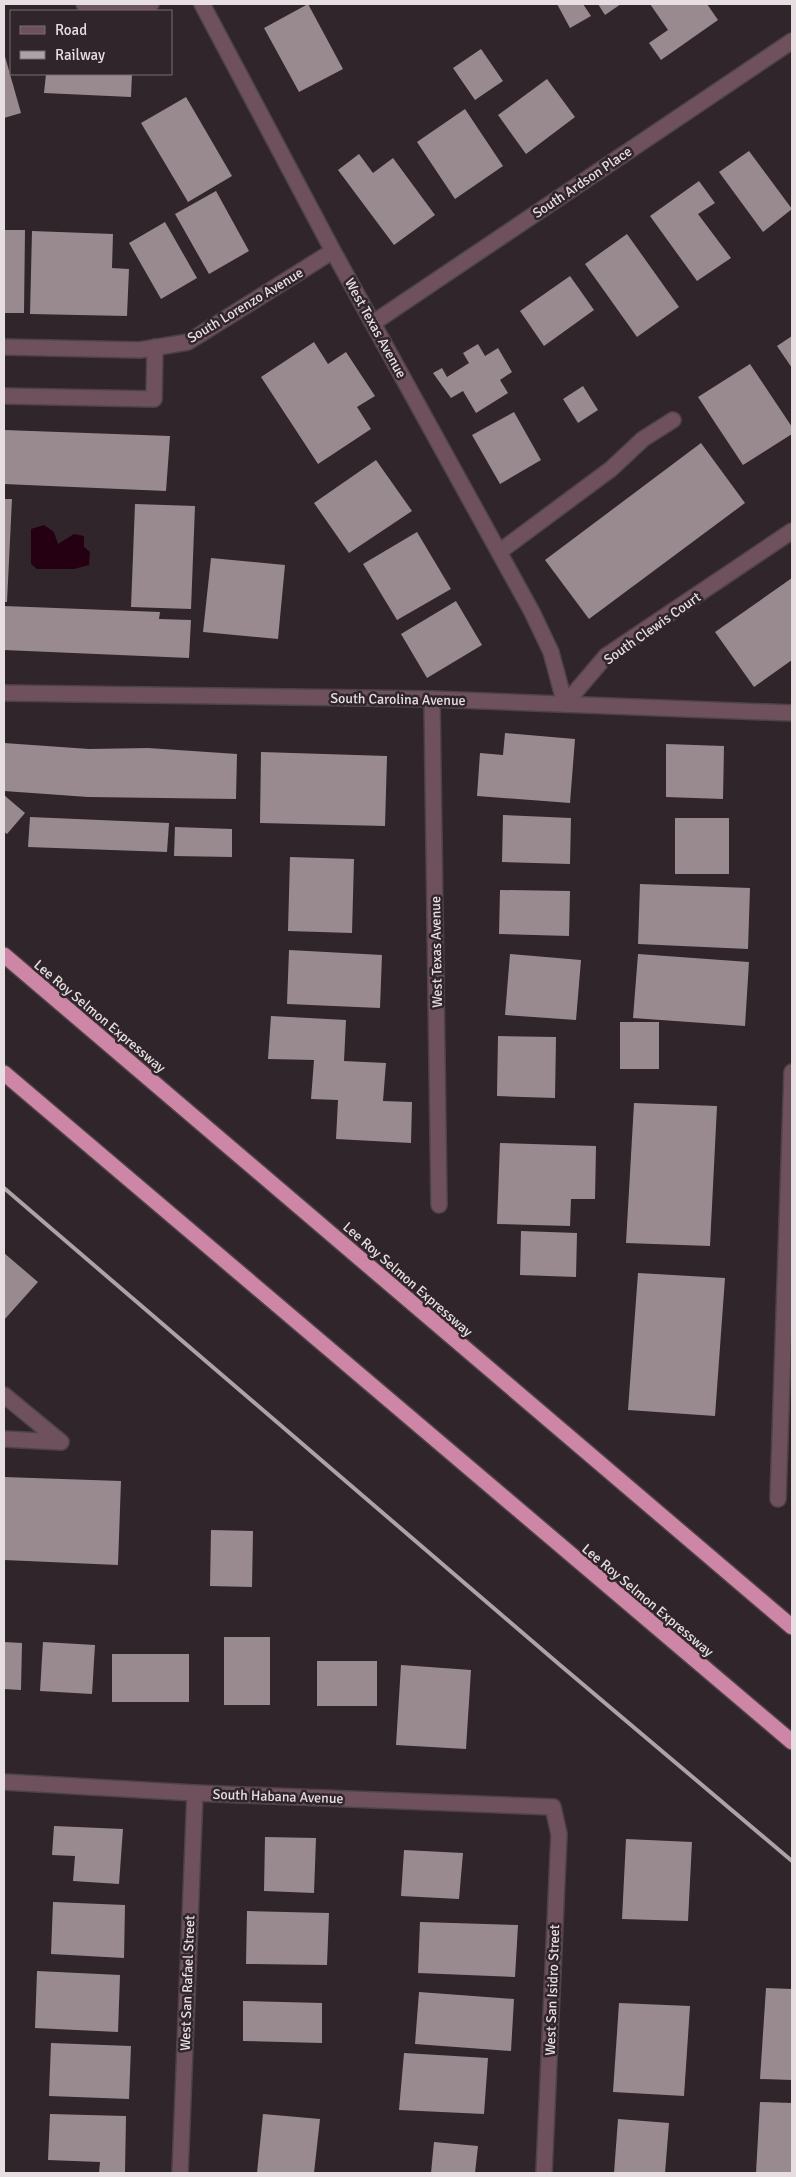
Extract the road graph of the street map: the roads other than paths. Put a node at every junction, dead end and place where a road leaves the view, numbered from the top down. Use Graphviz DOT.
graph roads {
  1 [pos="84,4"];
  2 [pos="151,4"];
  3 [pos="202,4"];
  4 [pos="792,41"];
  5 [pos="333,251"];
  6 [pos="373,323"];
  7 [pos="4,347"];
  8 [pos="155,347"];
  9 [pos="4,396"];
  10 [pos="673,420"];
  11 [pos="792,532"];
  12 [pos="499,552"];
  13 [pos="4,693"];
  14 [pos="432,699"];
  15 [pos="566,704"];
  16 [pos="792,714"];
  17 [pos="4,955"];
  18 [pos="792,1072"];
  19 [pos="4,1073"];
  20 [pos="439,1205"];
  21 [pos="4,1395"];
  22 [pos="4,1439"];
  23 [pos="778,1499"];
  24 [pos="792,1627"];
  25 [pos="792,1742"];
  26 [pos="4,1782"];
  27 [pos="195,1793"];
  28 [pos="553,1808"];
  29 [pos="180,2173"];
  30 [pos="544,2173"];
  1 -- 2 [label="street"];
  3 -- 5 [label="street, West Texas Avenue"];
  4 -- 6 [label="street, South Ardson Place"];
  5 -- 6 [label="street, West Texas Avenue"];
  5 -- 8 [label="street, South Lorenzo Avenue"];
  6 -- 12 [label="street, West Texas Avenue"];
  7 -- 8 [label="street, South Lorenzo Avenue"];
  8 -- 9 [label="street"];
  10 -- 12 [label="street"];
  11 -- 15 [label="street, South Clewis Court"];
  12 -- 15 [label="street, West Texas Avenue"];
  13 -- 14 [label="street, South Carolina Avenue"];
  14 -- 15 [label="street, South Carolina Avenue"];
  14 -- 20 [label="street, West Texas Avenue"];
  15 -- 16 [label="street, South Carolina Avenue"];
  17 -- 24 [label="highway, Lee Roy Selmon Expressway"];
  18 -- 23 [label="street"];
  19 -- 25 [label="highway, Lee Roy Selmon Expressway"];
  21 -- 22 [label="street"];
  26 -- 27 [label="street, South Habana Avenue"];
  27 -- 28 [label="street, South Habana Avenue"];
  27 -- 29 [label="street, West San Rafael Street"];
  28 -- 30 [label="street, West San Isidro Street"];
}
